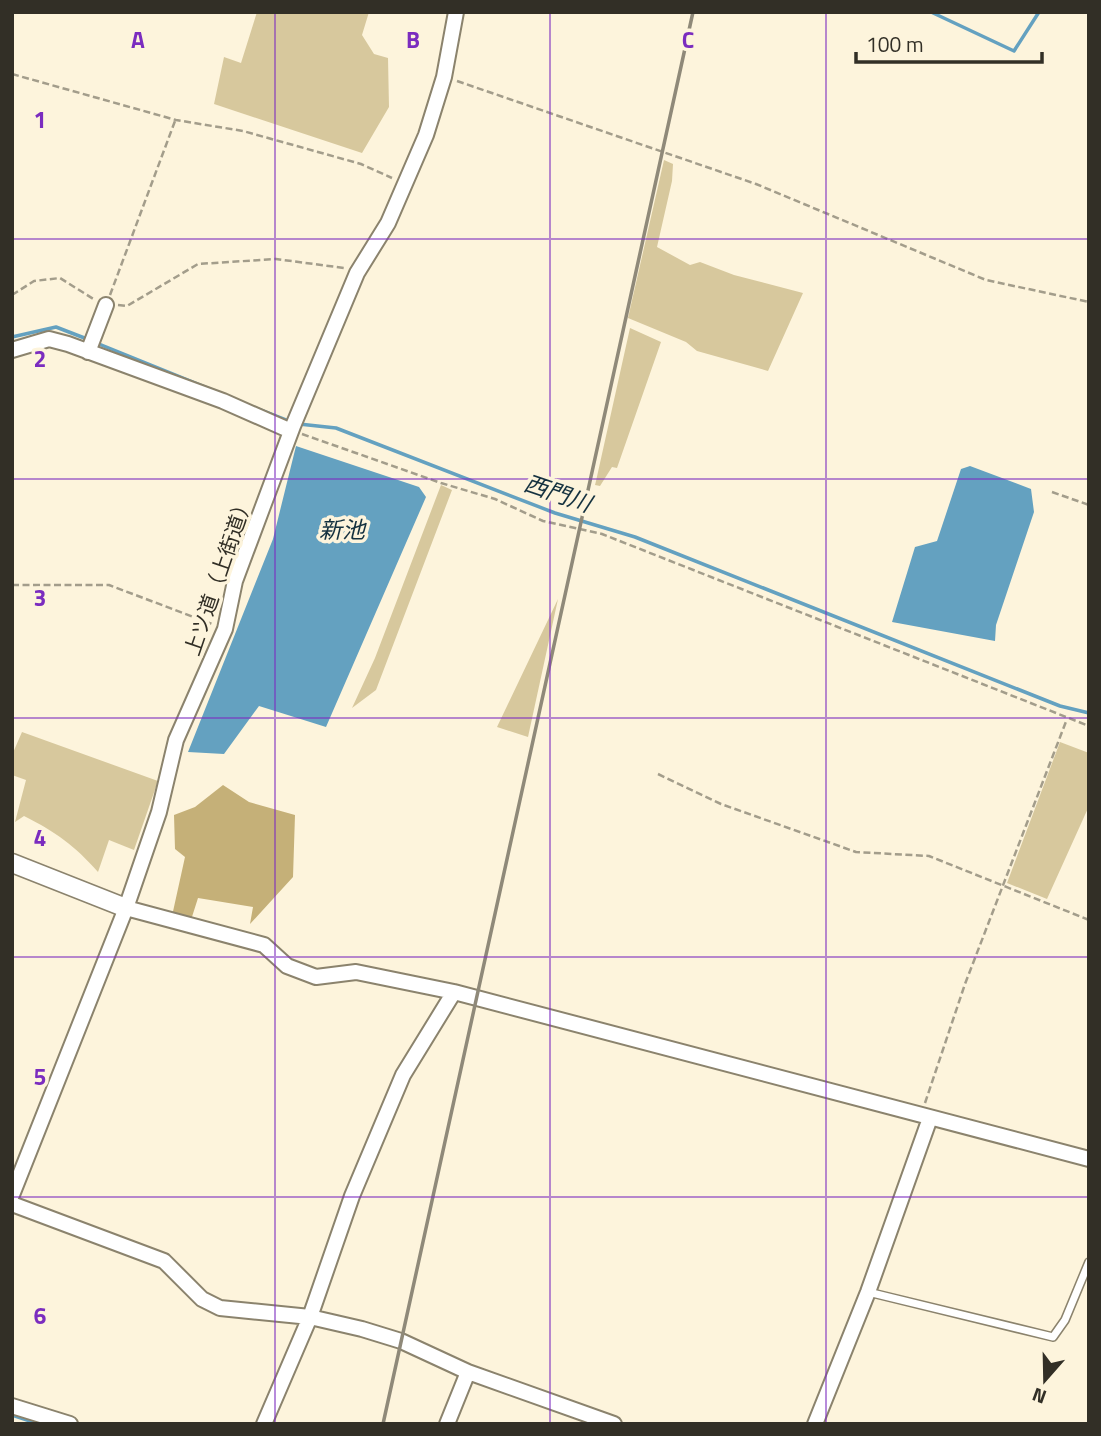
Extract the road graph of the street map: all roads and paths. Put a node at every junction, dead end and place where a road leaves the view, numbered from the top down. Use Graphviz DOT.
graph roads {
  1 [pos="457,12"];
  2 [pos="12,74"];
  3 [pos="444,77"];
  4 [pos="176,120"];
  5 [pos="404,184"];
  6 [pos="357,273"];
  7 [pos="12,295"];
  8 [pos="1089,302"];
  9 [pos="106,305"];
  10 [pos="90,345"];
  11 [pos="12,350"];
  12 [pos="294,425"];
  13 [pos="1052,492"];
  14 [pos="1089,505"];
  15 [pos="12,585"];
  16 [pos="225,629"];
  17 [pos="1068,719"];
  18 [pos="1089,726"];
  19 [pos="658,774"];
  20 [pos="12,863"];
  21 [pos="1003,887"];
  22 [pos="126,908"];
  23 [pos="1089,920"];
  24 [pos="454,992"];
  25 [pos="926,1117"];
  26 [pos="1089,1159"];
  27 [pos="12,1195"];
  28 [pos="12,1205"];
  29 [pos="1089,1262"];
  30 [pos="868,1292"];
  31 [pos="310,1317"];
  32 [pos="468,1372"];
  33 [pos="12,1406"];
  34 [pos="70,1424"];
  35 [pos="264,1424"];
  36 [pos="447,1424"];
  37 [pos="612,1424"];
  38 [pos="815,1424"];
  1 -- 3 [label="street, 上ツ道（上街道）"];
  2 -- 4 [label="path"];
  3 -- 5 [label="street, 上ツ道（上街道）"];
  3 -- 8 [label="path"];
  4 -- 5 [label="path"];
  4 -- 9 [label="path"];
  5 -- 6 [label="street, 上ツ道（上街道）"];
  6 -- 9 [label="path"];
  6 -- 12 [label="street, 上ツ道（上街道）"];
  7 -- 9 [label="path"];
  9 -- 10 [label="street"];
  10 -- 11 [label="street"];
  10 -- 12 [label="street"];
  12 -- 16 [label="street, 上ツ道（上街道）"];
  12 -- 17 [label="path"];
  13 -- 14 [label="path"];
  15 -- 16 [label="path"];
  16 -- 22 [label="street, 上ツ道（上街道）"];
  17 -- 18 [label="path"];
  17 -- 21 [label="path"];
  19 -- 21 [label="path"];
  20 -- 22 [label="street"];
  21 -- 23 [label="path"];
  21 -- 25 [label="path"];
  22 -- 24 [label="street"];
  22 -- 27 [label="street, 上ツ道（上街道）"];
  24 -- 25 [label="street"];
  24 -- 31 [label="street"];
  25 -- 26 [label="street"];
  25 -- 30 [label="street"];
  28 -- 31 [label="street"];
  29 -- 30 [label="lane"];
  30 -- 38 [label="street"];
  31 -- 32 [label="street"];
  31 -- 35 [label="street"];
  32 -- 36 [label="street"];
  32 -- 37 [label="street"];
  33 -- 34 [label="street"];
}
